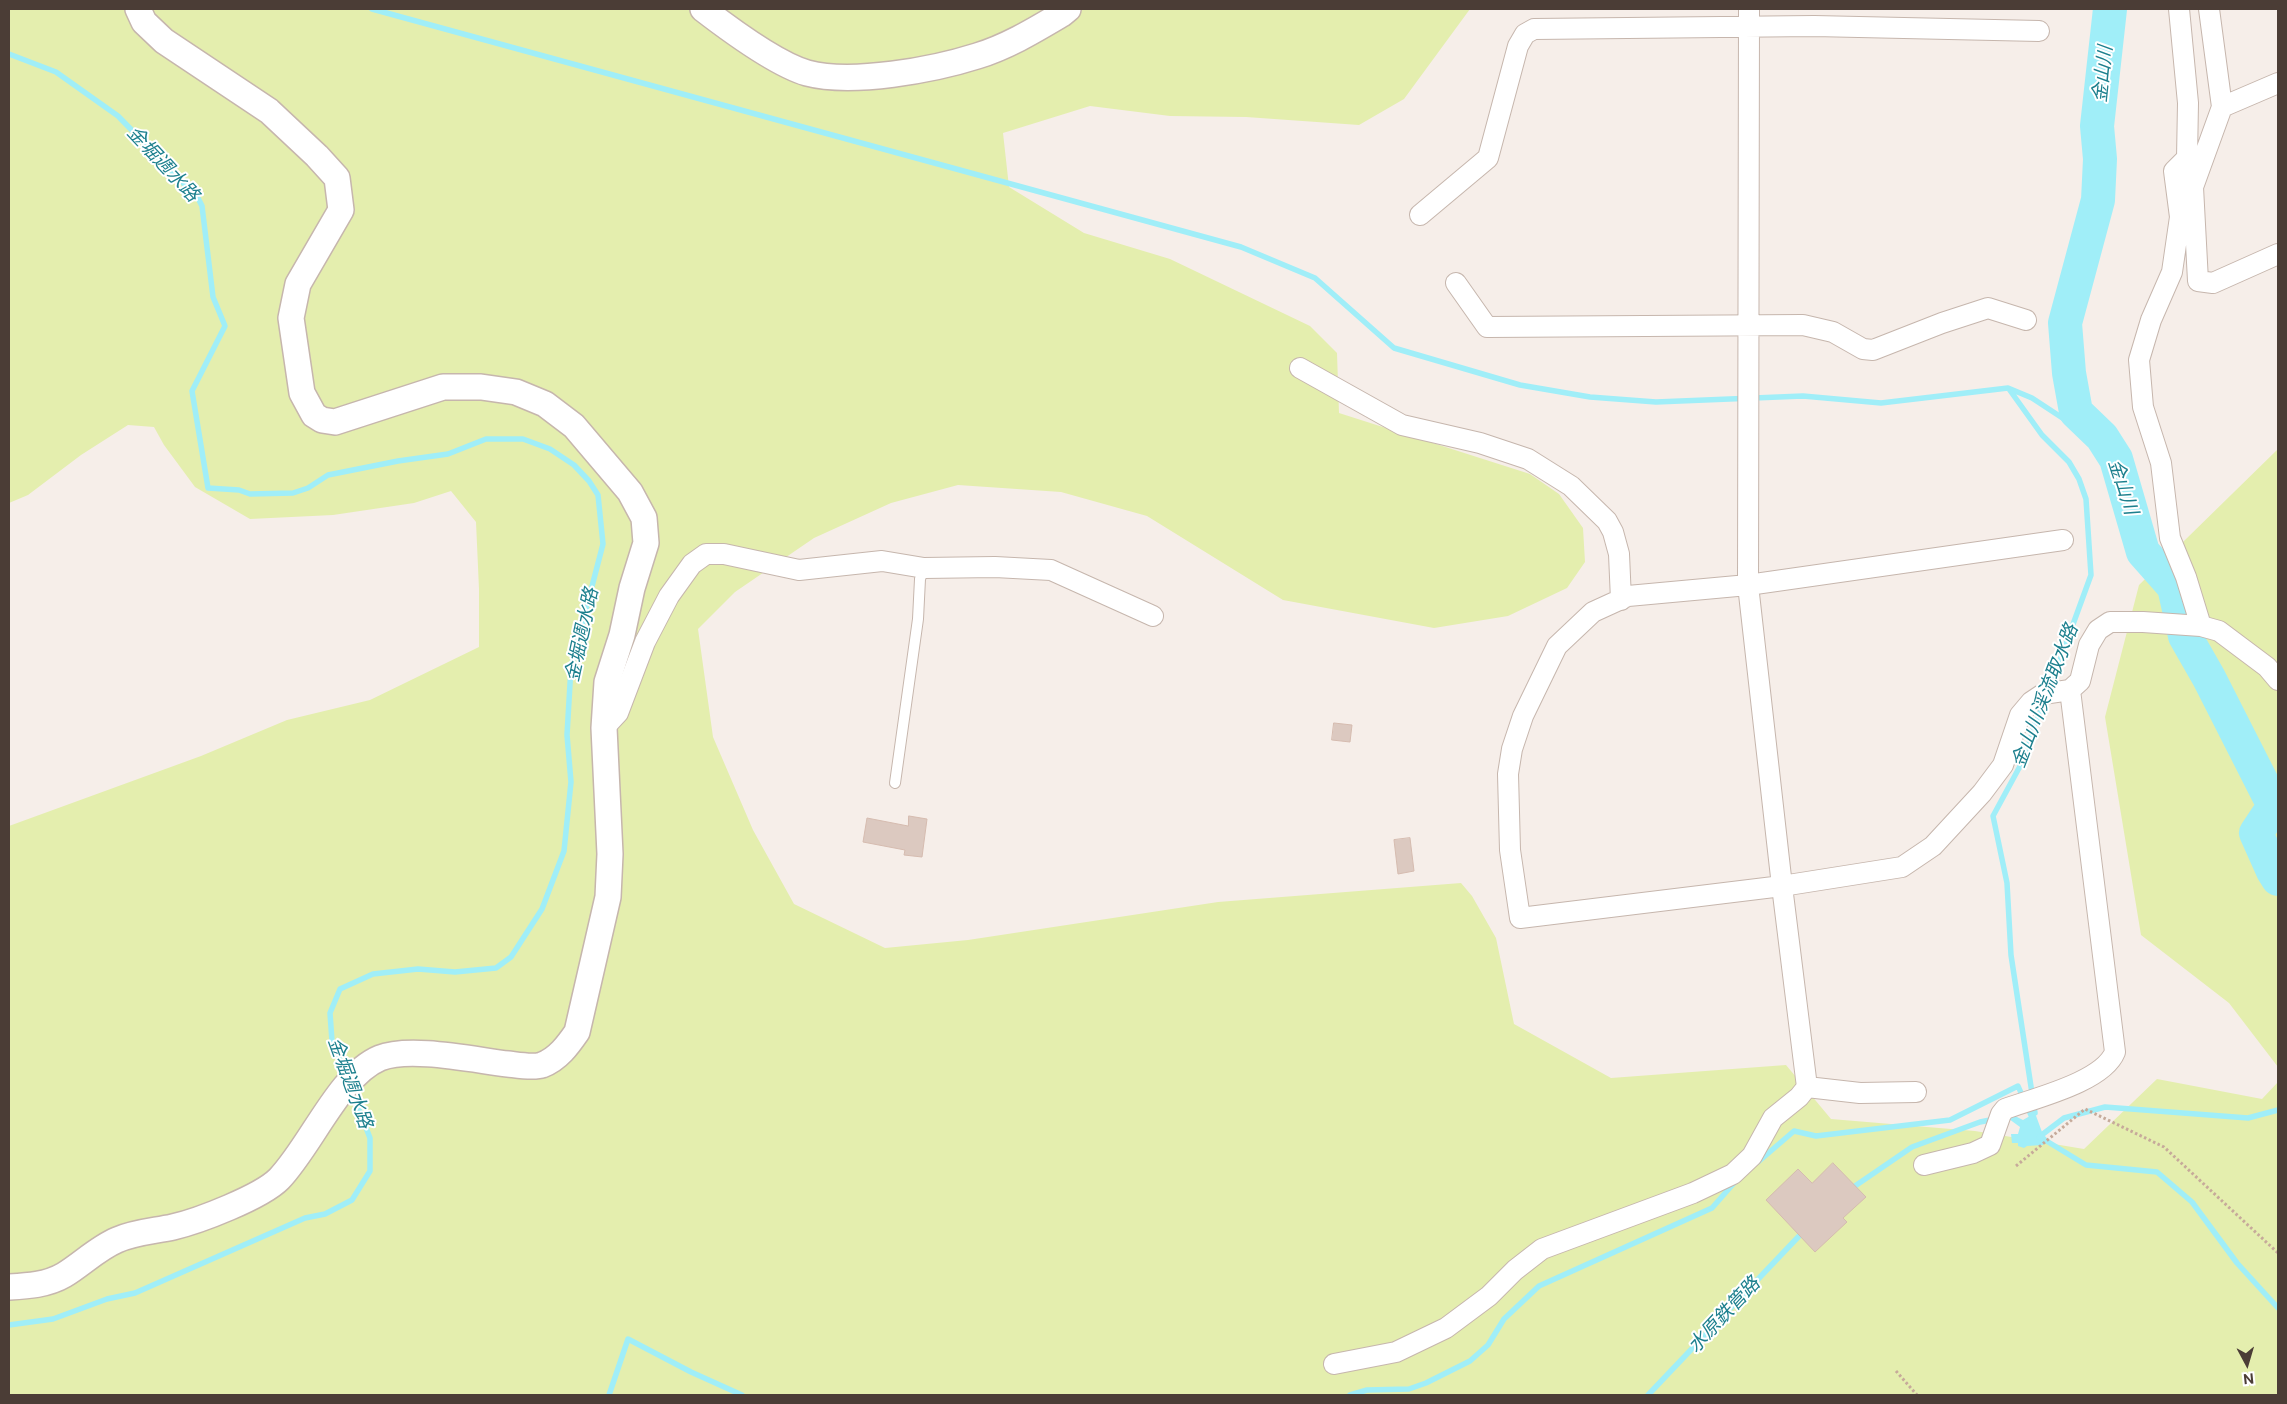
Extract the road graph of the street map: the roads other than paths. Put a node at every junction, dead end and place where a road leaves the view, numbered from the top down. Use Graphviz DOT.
graph roads {
  1 [pos="138,9"];
  2 [pos="703,9"];
  3 [pos="1068,9"];
  4 [pos="2179,9"];
  5 [pos="2209,9"];
  6 [pos="1749,18"];
  7 [pos="2039,31"];
  8 [pos="2278,83"];
  9 [pos="2222,107"];
  10 [pos="2187,158"];
  11 [pos="2193,187"];
  12 [pos="1420,214"];
  13 [pos="2278,254"];
  14 [pos="1456,283"];
  15 [pos="2026,320"];
  16 [pos="1749,326"];
  17 [pos="1300,368"];
  18 [pos="2063,540"];
  19 [pos="924,568"];
  20 [pos="1748,585"];
  21 [pos="1621,600"];
  22 [pos="1153,616"];
  23 [pos="2202,626"];
  24 [pos="2278,680"];
  25 [pos="2070,690"];
  26 [pos="604,728"];
  27 [pos="895,783"];
  28 [pos="1782,886"];
  29 [pos="1808,1086"];
  30 [pos="1916,1092"];
  31 [pos="1924,1165"];
  32 [pos="9,1287"];
  33 [pos="1334,1364"];
  1 -- 26 [label="street"];
  2 -- 3 [label="street"];
  4 -- 10 [label="street"];
  5 -- 9 [label="street"];
  6 -- 7 [label="street"];
  6 -- 12 [label="street"];
  6 -- 16 [label="street"];
  8 -- 9 [label="street"];
  9 -- 11 [label="street"];
  10 -- 11 [label="street"];
  10 -- 23 [label="street"];
  11 -- 13 [label="street"];
  14 -- 16 [label="street"];
  15 -- 16 [label="street"];
  16 -- 20 [label="street"];
  17 -- 21 [label="street"];
  18 -- 20 [label="street"];
  19 -- 22 [label="street"];
  19 -- 26 [label="street"];
  19 -- 27 [label="lane"];
  20 -- 21 [label="street"];
  20 -- 28 [label="street"];
  21 -- 28 [label="street"];
  23 -- 24 [label="street"];
  23 -- 25 [label="street"];
  25 -- 28 [label="street"];
  25 -- 31 [label="street"];
  26 -- 32 [label="street"];
  28 -- 29 [label="street"];
  29 -- 30 [label="street"];
  29 -- 33 [label="street"];
}
